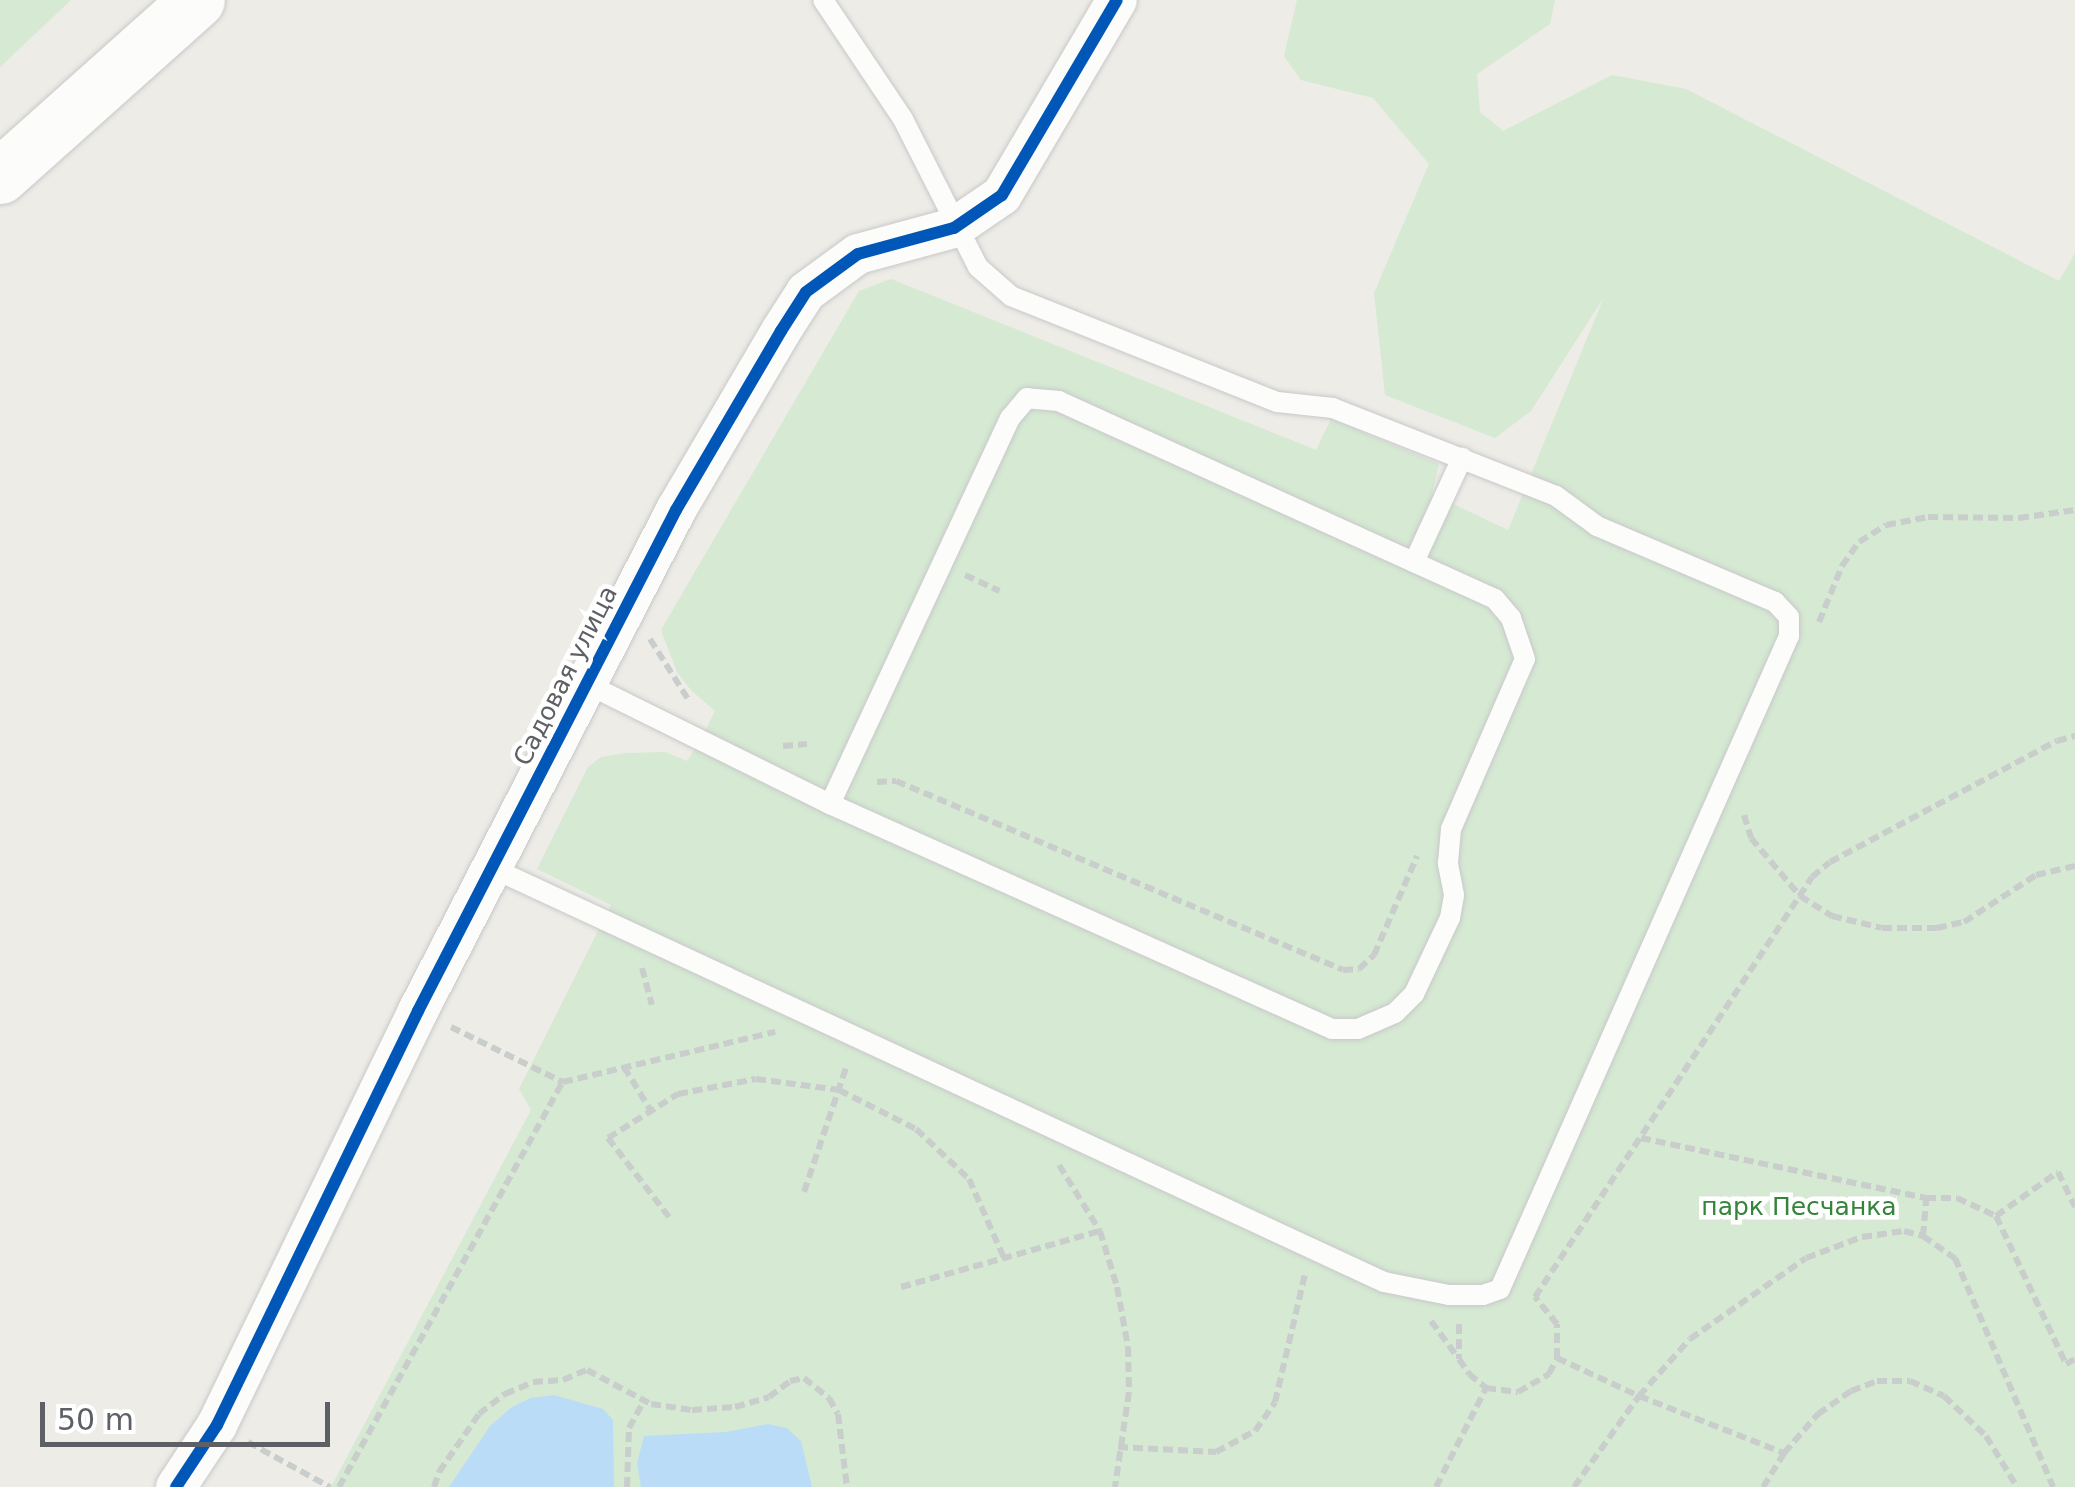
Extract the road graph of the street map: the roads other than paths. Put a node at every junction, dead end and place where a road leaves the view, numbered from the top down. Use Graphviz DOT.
graph roads {
  1 [pos="196,0"];
  2 [pos="823,0"];
  3 [pos="1117,0"];
  4 [pos="0,176"];
  5 [pos="954,228"];
  6 [pos="1462,458"];
  7 [pos="1414,562"];
  8 [pos="587,684"];
  9 [pos="830,804"];
  10 [pos="492,868"];
  11 [pos="176,1487"];
  1 -- 4 [label="main road"];
  2 -- 5 [label="lane"];
  3 -- 5 [label="street, Садовая улица"];
  5 -- 6 [label="lane"];
  5 -- 8 [label="street, Садовая улица"];
  6 -- 7 [label="lane"];
  6 -- 10 [label="lane"];
  7 -- 9 [label="lane"];
  7 -- 9 [label="lane"];
  8 -- 9 [label="lane"];
  8 -- 10 [label="street, Садовая улица"];
  10 -- 11 [label="street, Садовая улица"];
}
